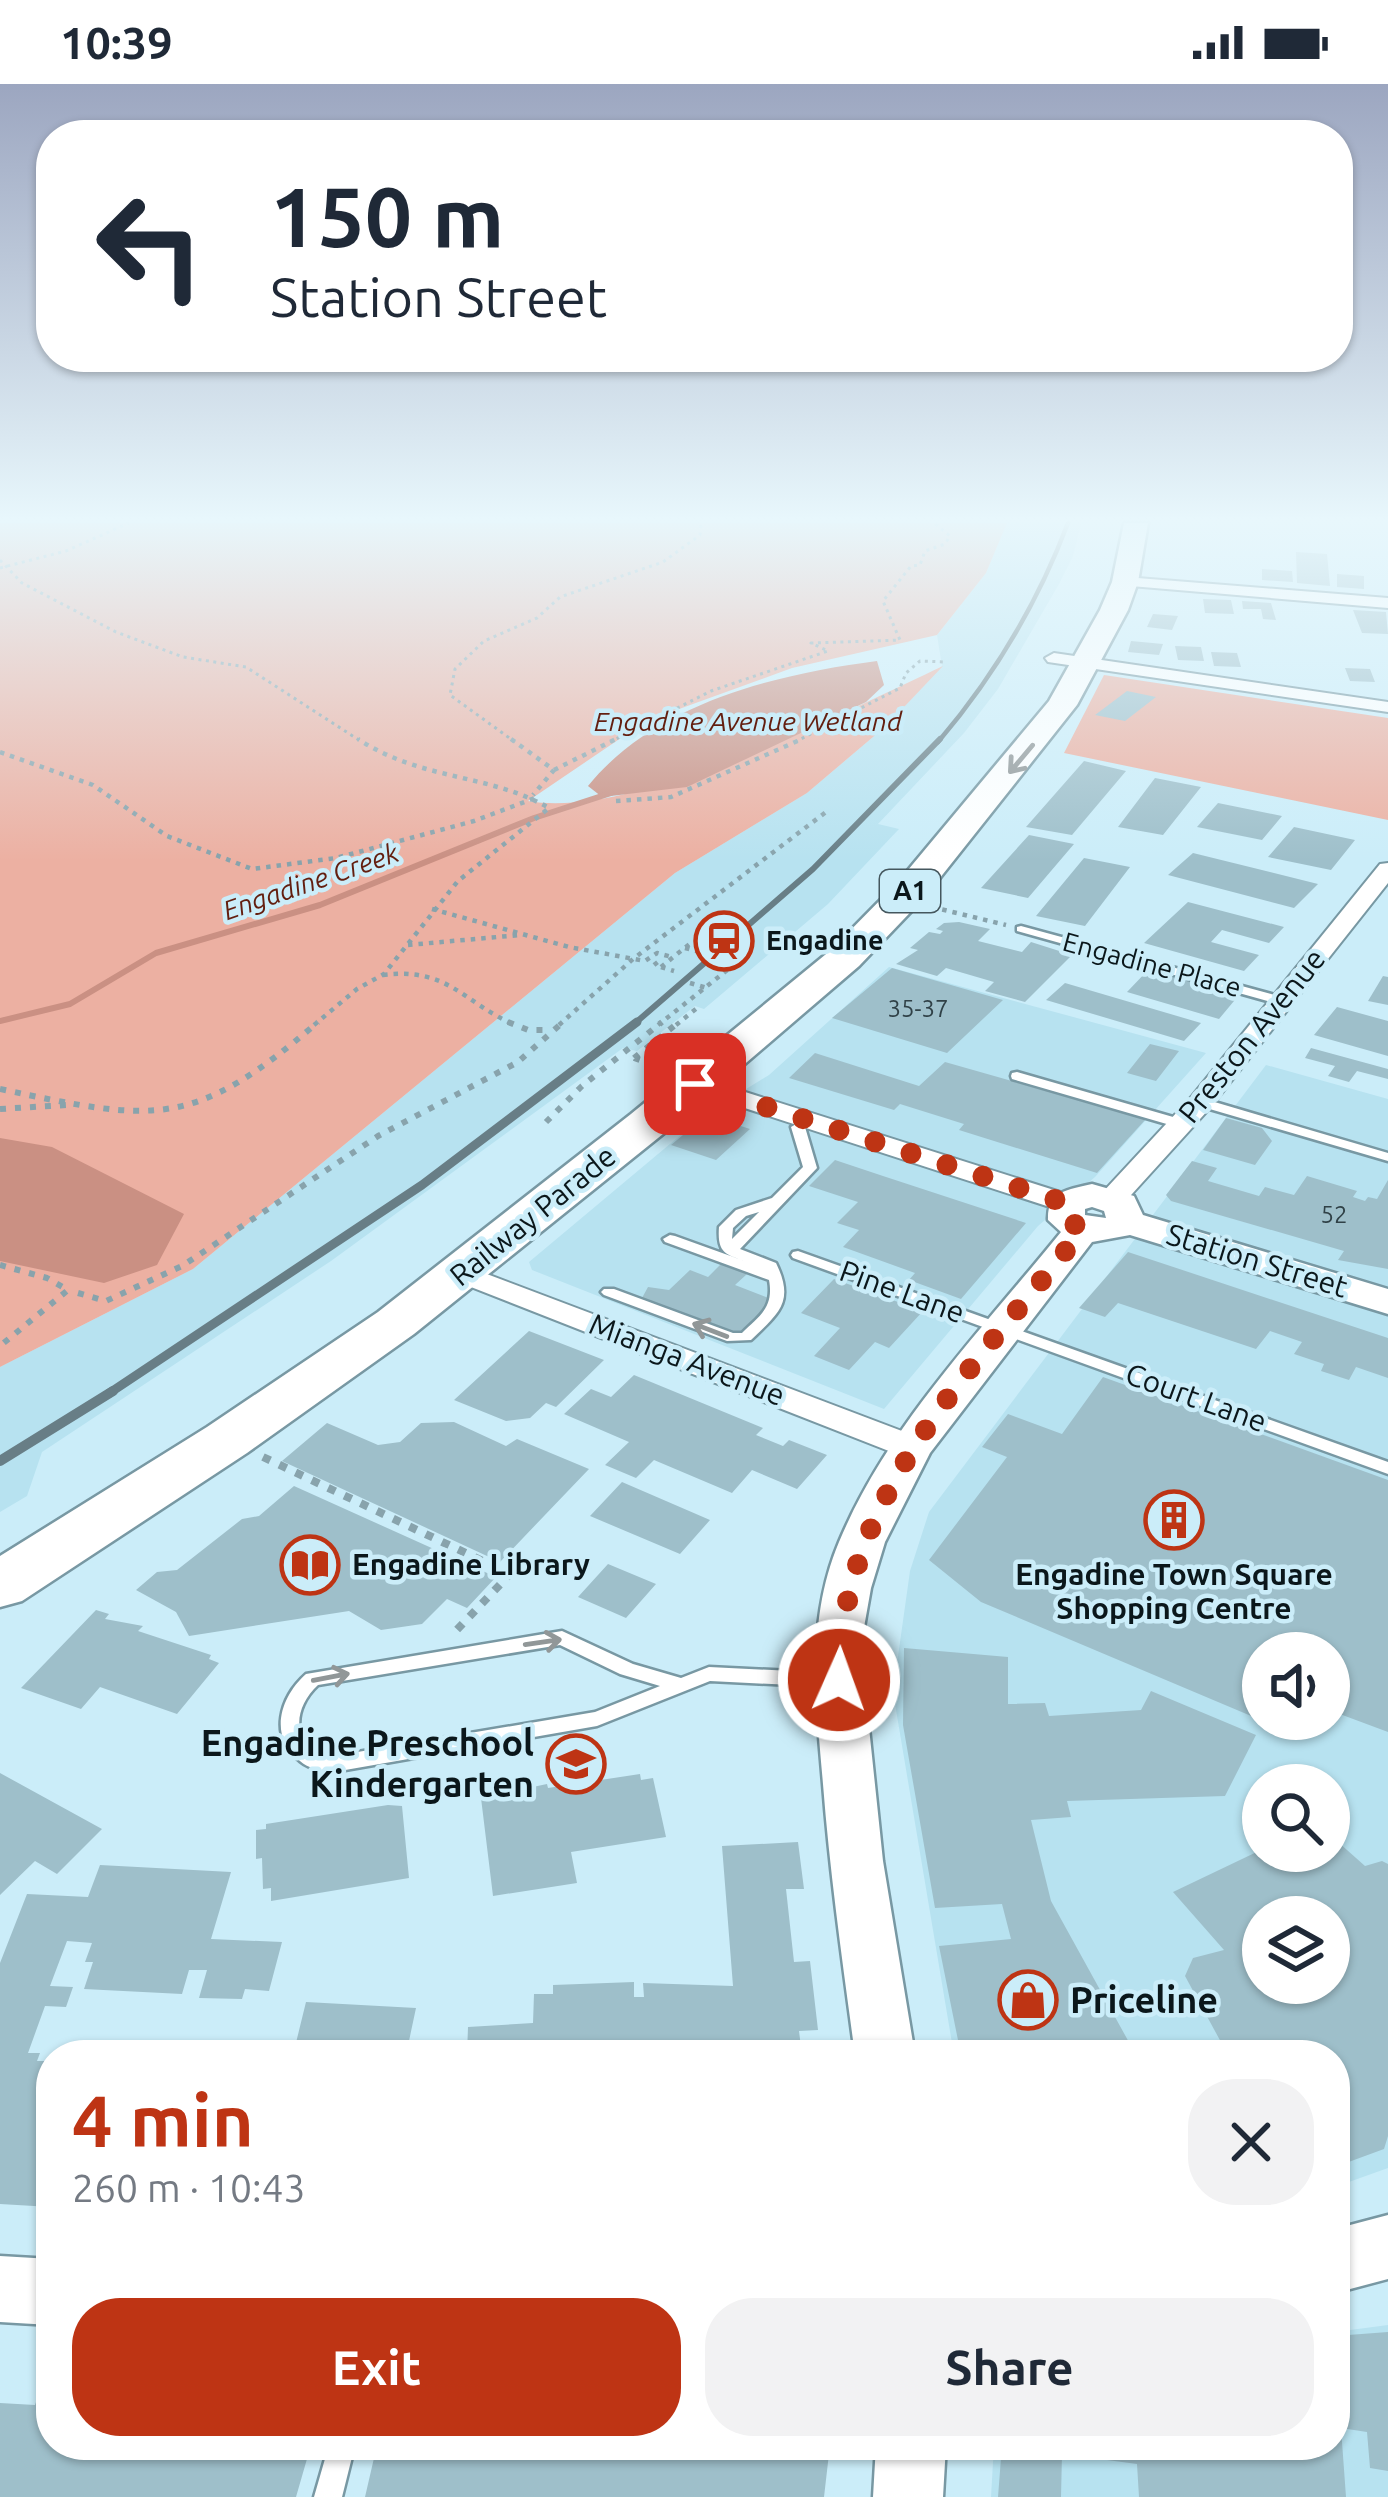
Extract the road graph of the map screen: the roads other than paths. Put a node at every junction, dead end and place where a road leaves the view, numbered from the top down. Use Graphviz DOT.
graph roads {
  1 [pos="1077,636"];
  2 [pos="1088,636"];
  3 [pos="1071,660"];
  4 [pos="1388,706"];
  5 [pos="1388,869"];
  6 [pos="1022,929"];
  7 [pos="1282,1001"];
  8 [pos="1018,1076"];
  9 [pos="695,1084"];
  10 [pos="1201,1102"];
  11 [pos="1182,1124"];
  12 [pos="798,1127"];
  13 [pos="1388,1157"];
  14 [pos="1119,1210"];
  15 [pos="1075,1216"];
  16 [pos="670,1239"];
  17 [pos="798,1255"];
  18 [pos="463,1274"];
  19 [pos="775,1277"];
  20 [pos="609,1292"];
  21 [pos="1388,1301"];
  22 [pos="1005,1329"];
  23 [pos="911,1448"];
  24 [pos="1388,1468"];
  25 [pos="2,1575"];
  26 [pos="839,1680"];
  27 [pos="678,1684"];
  28 [pos="882,2040"];
  29 [pos="1388,2247"];
  30 [pos="1350,2257"];
  31 [pos="0,2289"];
  32 [pos="36,2291"];
  33 [pos="338,2460"];
  34 [pos="910,2460"];
  35 [pos="328,2497"];
  36 [pos="908,2497"];
  1 -- 3 [label="highway, Railway Parade / A1"];
  2 -- 3 [label="highway, Railway Parade / A1"];
  3 -- 4 [label="street"];
  3 -- 9 [label="highway, Railway Parade / A1, one-way"];
  3 -- 25 [label="highway, Railway Parade / A1"];
  5 -- 7 [label="street, Preston Avenue"];
  6 -- 7 [label="lane, Engadine Place"];
  7 -- 10 [label="street, Preston Avenue"];
  8 -- 11 [label="lane"];
  9 -- 15 [label="street"];
  9 -- 18 [label="highway, Railway Parade / A1"];
  10 -- 11 [label="street, Preston Avenue"];
  10 -- 13 [label="lane"];
  11 -- 14 [label="street, Preston Avenue"];
  12 -- 19 [label="lane"];
  14 -- 15 [label="street"];
  14 -- 21 [label="street, Station Street"];
  15 -- 22 [label="street"];
  16 -- 19 [label="lane"];
  17 -- 22 [label="lane, Pine Lane"];
  18 -- 23 [label="street, Mianga Avenue"];
  18 -- 25 [label="highway, Railway Parade / A1"];
  19 -- 20 [label="lane, one-way"];
  22 -- 23 [label="street"];
  22 -- 24 [label="lane, Court Lane"];
  23 -- 26 [label="street"];
  26 -- 27 [label="lane"];
  26 -- 28 [label="street"];
  27 -- 27 [label="lane, one-way"];
  29 -- 30 [label="street"];
  31 -- 32 [label="street"];
  33 -- 35 [label="lane"];
  34 -- 36 [label="street"];
}
